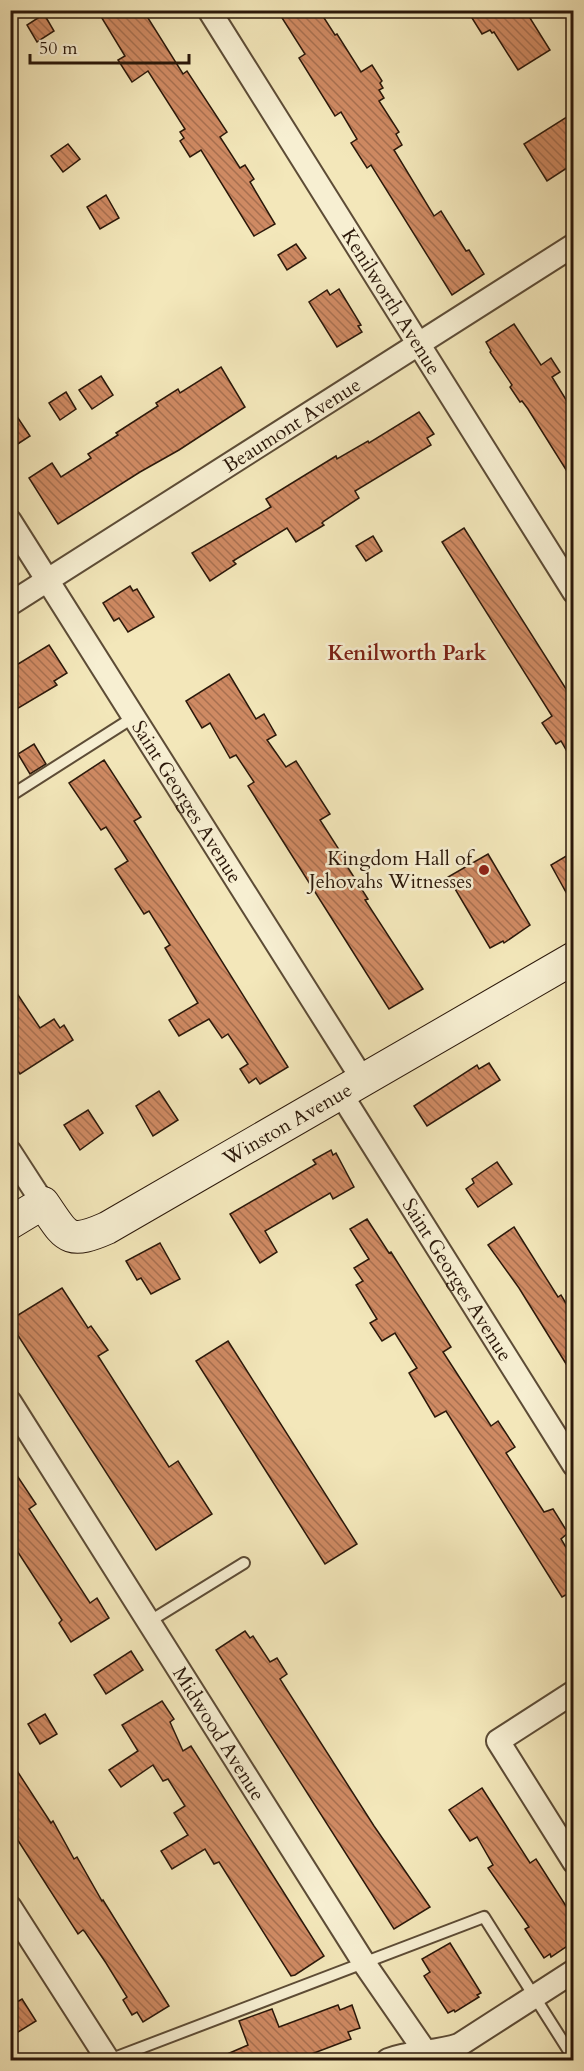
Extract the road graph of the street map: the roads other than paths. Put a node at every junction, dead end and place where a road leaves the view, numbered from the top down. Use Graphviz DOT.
graph roads {
  1 [pos="209,10"];
  2 [pos="573,245"];
  3 [pos="418,343"];
  4 [pos="10,521"];
  5 [pos="48,580"];
  6 [pos="573,592"];
  7 [pos="10,604"];
  8 [pos="135,717"];
  9 [pos="10,796"];
  10 [pos="573,958"];
  11 [pos="352,1087"];
  12 [pos="10,1152"];
  13 [pos="43,1203"];
  14 [pos="10,1223"];
  15 [pos="10,1402"];
  16 [pos="573,1465"];
  17 [pos="244,1563"];
  18 [pos="150,1621"];
  19 [pos="573,1692"];
  20 [pos="573,1862"];
  21 [pos="10,1907"];
  22 [pos="364,1963"];
  23 [pos="573,1971"];
  24 [pos="534,1996"];
  25 [pos="428,2056"];
  26 [pos="573,2059"];
  27 [pos="109,2061"];
  28 [pos="388,2061"];
  1 -- 3 [label="street, Kenilworth Avenue"];
  2 -- 3 [label="street, Beaumont Avenue"];
  3 -- 5 [label="street, Beaumont Avenue"];
  3 -- 6 [label="street, Kenilworth Avenue"];
  4 -- 5 [label="street, Saint Georges Avenue"];
  5 -- 7 [label="street, Beaumont Avenue"];
  5 -- 8 [label="street, Saint Georges Avenue"];
  8 -- 9 [label="lane"];
  8 -- 11 [label="street, Saint Georges Avenue"];
  10 -- 11 [label="street, Winston Avenue"];
  11 -- 13 [label="street, Winston Avenue"];
  11 -- 16 [label="street, Saint Georges Avenue"];
  12 -- 13 [label="street"];
  13 -- 14 [label="street"];
  15 -- 18 [label="street, Midwood Avenue"];
  17 -- 18 [label="lane"];
  18 -- 22 [label="street, Midwood Avenue"];
  19 -- 20 [label="street"];
  21 -- 27 [label="street"];
  22 -- 24 [label="lane"];
  22 -- 25 [label="street, Midwood Avenue"];
  22 -- 27 [label="lane"];
  23 -- 24 [label="street"];
  24 -- 25 [label="street"];
  24 -- 26 [label="lane"];
  25 -- 28 [label="street"];
}
